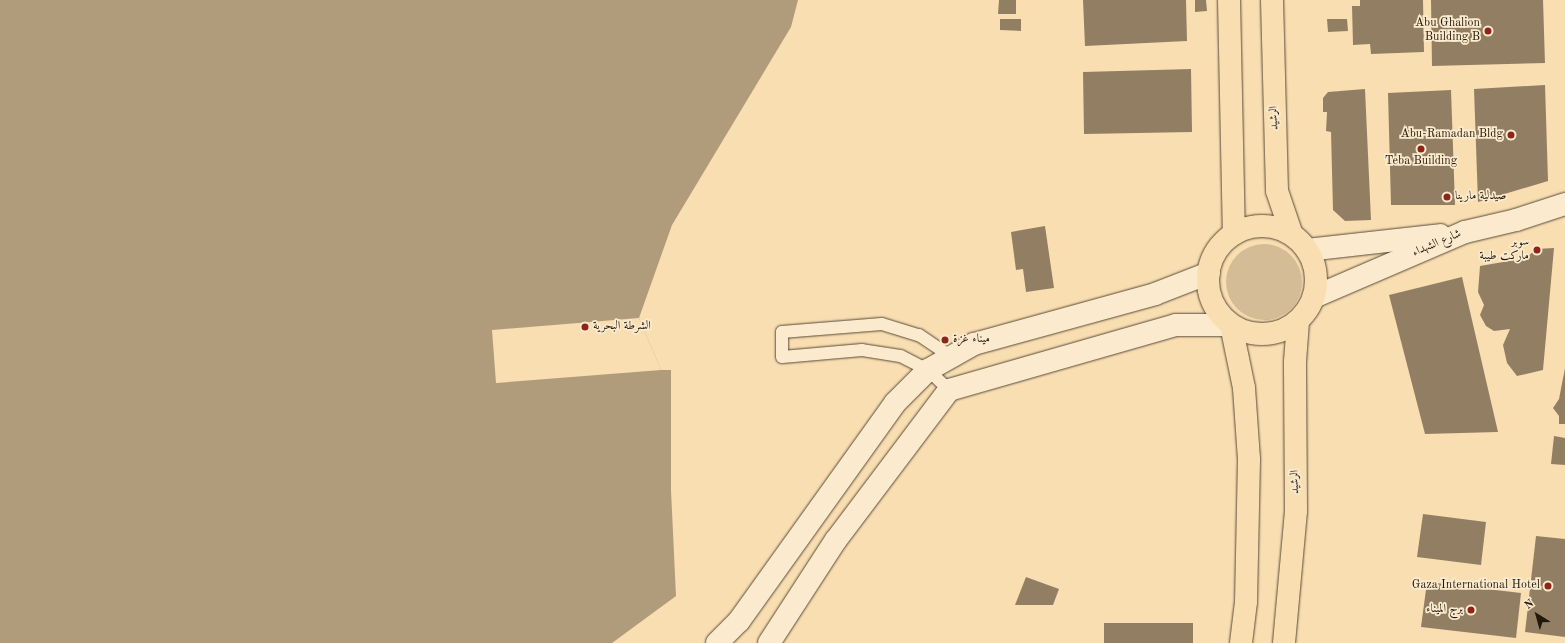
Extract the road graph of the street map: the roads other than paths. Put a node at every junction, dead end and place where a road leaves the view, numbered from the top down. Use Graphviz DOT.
graph roads {
  1 [pos="1229,0"];
  2 [pos="1272,0"];
  3 [pos="1565,204"];
  4 [pos="1465,232"];
  5 [pos="1234,234"];
  6 [pos="1299,242"];
  7 [pos="1209,273"];
  8 [pos="1314,297"];
  9 [pos="1298,321"];
  10 [pos="1231,325"];
  11 [pos="952,357"];
  12 [pos="928,370"];
  13 [pos="950,390"];
  14 [pos="717,643"];
  15 [pos="769,643"];
  16 [pos="1241,643"];
  17 [pos="1284,643"];
  1 -- 5 [label="main road"];
  2 -- 6 [label="main road, الرشيد"];
  3 -- 4 [label="street, شارع الشهداء"];
  4 -- 6 [label="street"];
  4 -- 8 [label="street, شارع الشهداء"];
  5 -- 6 [label="main road"];
  5 -- 7 [label="main road"];
  6 -- 8 [label="main road"];
  7 -- 10 [label="main road"];
  7 -- 11 [label="street"];
  8 -- 9 [label="main road"];
  9 -- 10 [label="main road"];
  9 -- 17 [label="main road, الرشيد"];
  10 -- 13 [label="street"];
  10 -- 16 [label="main road"];
  11 -- 12 [label="street"];
  11 -- 12 [label="lane"];
  12 -- 13 [label="lane"];
  12 -- 14 [label="street"];
  13 -- 15 [label="street"];
}
